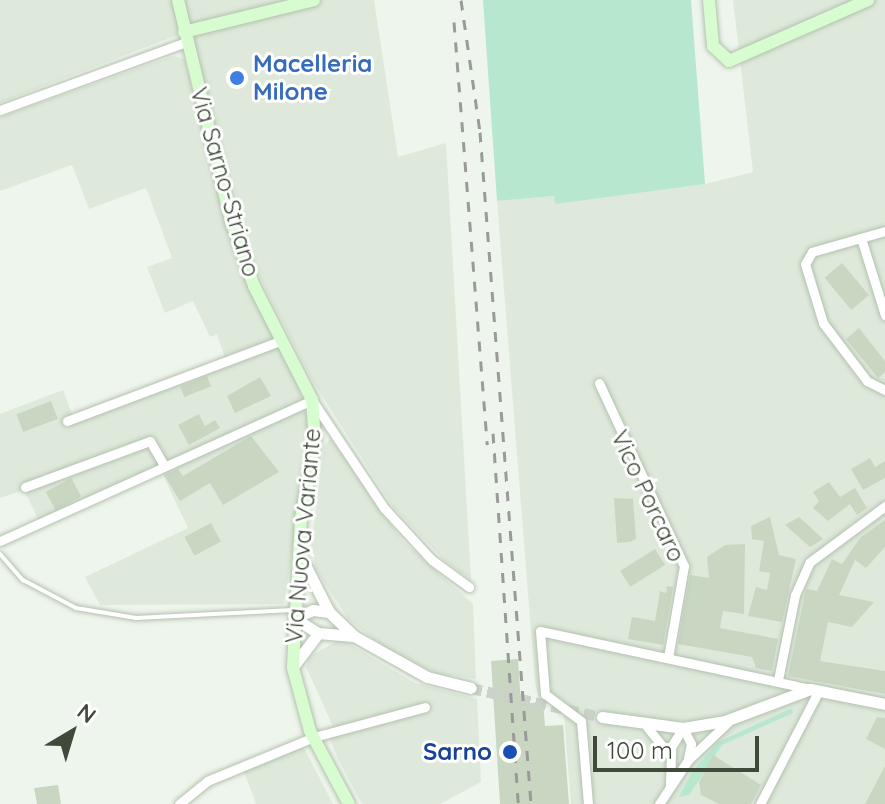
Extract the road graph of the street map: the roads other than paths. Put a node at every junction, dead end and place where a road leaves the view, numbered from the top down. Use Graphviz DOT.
graph roads {
  1 [pos="178,0"];
  2 [pos="314,0"];
  3 [pos="709,0"];
  4 [pos="868,0"];
  5 [pos="185,37"];
  6 [pos="0,110"];
  7 [pos="885,231"];
  8 [pos="861,238"];
  9 [pos="885,315"];
  10 [pos="282,340"];
  11 [pos="599,383"];
  12 [pos="885,390"];
  13 [pos="312,400"];
  14 [pos="67,421"];
  15 [pos="164,465"];
  16 [pos="25,487"];
  17 [pos="885,506"];
  18 [pos="0,541"];
  19 [pos="0,554"];
  20 [pos="301,557"];
  21 [pos="469,587"];
  22 [pos="329,612"];
  23 [pos="294,614"];
  24 [pos="318,633"];
  25 [pos="354,636"];
  26 [pos="668,658"];
  27 [pos="293,668"];
  28 [pos="777,680"];
  29 [pos="471,688"];
  30 [pos="815,690"];
  31 [pos="778,701"];
  32 [pos="885,704"];
  33 [pos="425,707"];
  34 [pos="602,717"];
  35 [pos="734,718"];
  36 [pos="647,727"];
  37 [pos="683,728"];
  38 [pos="314,737"];
  39 [pos="670,755"];
  40 [pos="688,760"];
  41 [pos="667,791"];
  42 [pos="179,804"];
  43 [pos="349,804"];
  44 [pos="588,804"];
  45 [pos="649,804"];
  46 [pos="659,804"];
  47 [pos="760,804"];
  1 -- 5 [label="main road, Via Sarno-Striano"];
  2 -- 5 [label="main road"];
  3 -- 4 [label="main road"];
  5 -- 6 [label="street"];
  5 -- 10 [label="main road, Via Sarno-Striano"];
  7 -- 8 [label="street"];
  8 -- 9 [label="street"];
  8 -- 12 [label="street"];
  10 -- 13 [label="main road, Via Sarno-Striano"];
  10 -- 14 [label="street"];
  11 -- 26 [label="street, Vico Porcaro"];
  13 -- 15 [label="street"];
  13 -- 20 [label="main road, Via Nuova Variante"];
  13 -- 21 [label="street"];
  15 -- 16 [label="street"];
  15 -- 18 [label="street"];
  17 -- 28 [label="street"];
  19 -- 23 [label="lane"];
  20 -- 22 [label="street"];
  20 -- 23 [label="main road, Via Nuova Variante"];
  22 -- 23 [label="street"];
  22 -- 25 [label="street"];
  23 -- 24 [label="street"];
  23 -- 27 [label="main road, Via Nuova Variante"];
  24 -- 25 [label="street"];
  24 -- 27 [label="street"];
  25 -- 29 [label="street"];
  26 -- 28 [label="street"];
  26 -- 44 [label="street"];
  27 -- 38 [label="main road, Via Nuova Variante"];
  28 -- 30 [label="street"];
  28 -- 31 [label="street"];
  30 -- 31 [label="street"];
  30 -- 32 [label="street"];
  30 -- 47 [label="street"];
  31 -- 35 [label="street"];
  33 -- 38 [label="street"];
  34 -- 36 [label="street"];
  35 -- 37 [label="street"];
  35 -- 40 [label="street"];
  36 -- 37 [label="street"];
  36 -- 39 [label="street"];
  37 -- 39 [label="street"];
  37 -- 40 [label="street"];
  38 -- 42 [label="street"];
  38 -- 43 [label="main road, Via Nuova Variante"];
  39 -- 41 [label="street"];
  40 -- 41 [label="street"];
  41 -- 45 [label="street"];
  41 -- 46 [label="street"];
}
